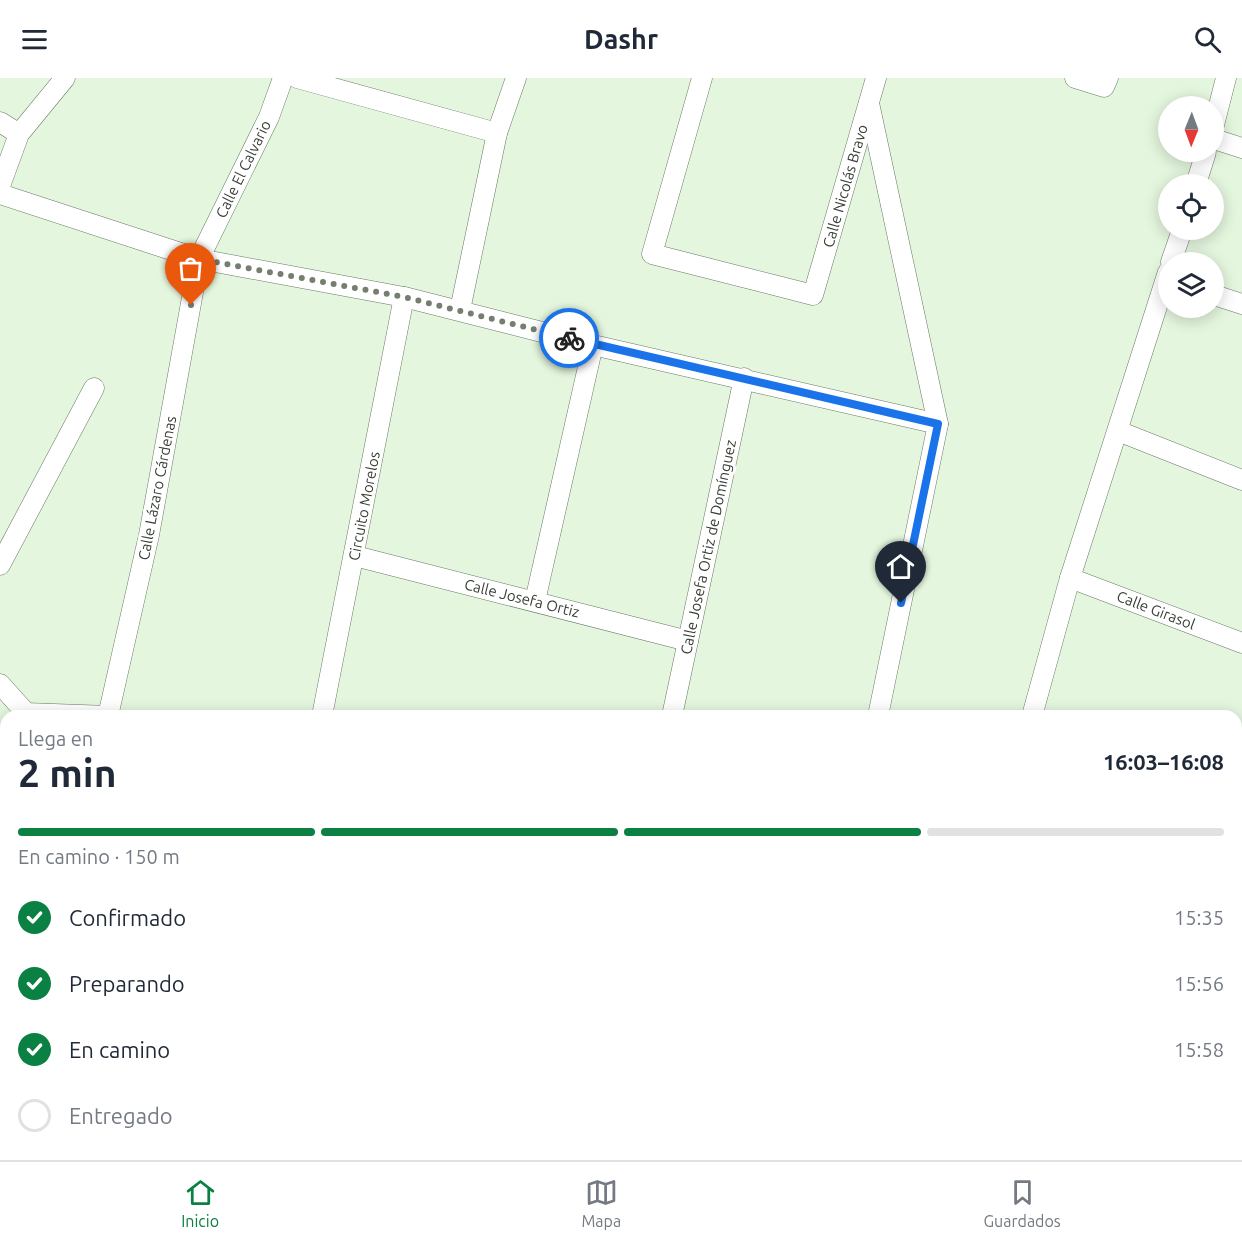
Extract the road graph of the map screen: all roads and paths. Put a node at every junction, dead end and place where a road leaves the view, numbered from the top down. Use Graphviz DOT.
graph roads {
  1 [pos="64,78"];
  2 [pos="283,78"];
  3 [pos="297,78"];
  4 [pos="516,78"];
  5 [pos="702,78"];
  6 [pos="876,78"];
  7 [pos="1075,78"];
  8 [pos="1226,78"];
  9 [pos="1106,82"];
  10 [pos="1221,96"];
  11 [pos="869,103"];
  12 [pos="0,122"];
  13 [pos="497,133"];
  14 [pos="19,134"];
  15 [pos="1224,142"];
  16 [pos="1242,148"];
  17 [pos="0,186"];
  18 [pos="0,194"];
  19 [pos="199,259"];
  20 [pos="404,297"];
  21 [pos="1224,298"];
  22 [pos="1242,304"];
  23 [pos="1158,307"];
  24 [pos="460,310"];
  25 [pos="593,345"];
  26 [pos="744,378"];
  27 [pos="94,388"];
  28 [pos="938,424"];
  29 [pos="1118,431"];
  30 [pos="1242,480"];
  31 [pos="355,556"];
  32 [pos="0,565"];
  33 [pos="1071,578"];
  34 [pos="534,601"];
  35 [pos="688,641"];
  36 [pos="1242,643"];
  37 [pos="0,684"];
  38 [pos="23,710"];
  39 [pos="109,710"];
  40 [pos="323,710"];
  41 [pos="673,710"];
  42 [pos="879,710"];
  43 [pos="1034,710"];
  1 -- 14 [label="street"];
  2 -- 19 [label="street, Calle El Calvario"];
  3 -- 13 [label="street"];
  4 -- 13 [label="street"];
  5 -- 11 [label="street, Calle Nicolás Bravo"];
  6 -- 11 [label="street, Calle Nicolás Bravo"];
  7 -- 9 [label="street"];
  8 -- 10 [label="street"];
  11 -- 28 [label="street"];
  12 -- 14 [label="street"];
  13 -- 24 [label="street"];
  14 -- 17 [label="street"];
  15 -- 16 [label="street"];
  18 -- 19 [label="street"];
  19 -- 20 [label="street"];
  19 -- 39 [label="street, Calle Lázaro Cárdenas"];
  20 -- 24 [label="street"];
  20 -- 31 [label="street, Circuito Morelos"];
  21 -- 22 [label="street"];
  23 -- 29 [label="street"];
  24 -- 25 [label="street"];
  25 -- 26 [label="street"];
  25 -- 34 [label="street"];
  26 -- 28 [label="street"];
  26 -- 35 [label="street, Calle Josefa Ortiz de Domínguez"];
  27 -- 32 [label="street"];
  28 -- 42 [label="street"];
  29 -- 30 [label="street"];
  29 -- 33 [label="street"];
  31 -- 34 [label="street, Calle Josefa Ortiz"];
  31 -- 40 [label="street, Circuito Morelos"];
  33 -- 36 [label="street, Calle Girasol"];
  33 -- 43 [label="street"];
  34 -- 35 [label="street, Calle Josefa Ortiz"];
  35 -- 41 [label="street, Calle Josefa Ortiz de Domínguez"];
  37 -- 38 [label="street"];
}
